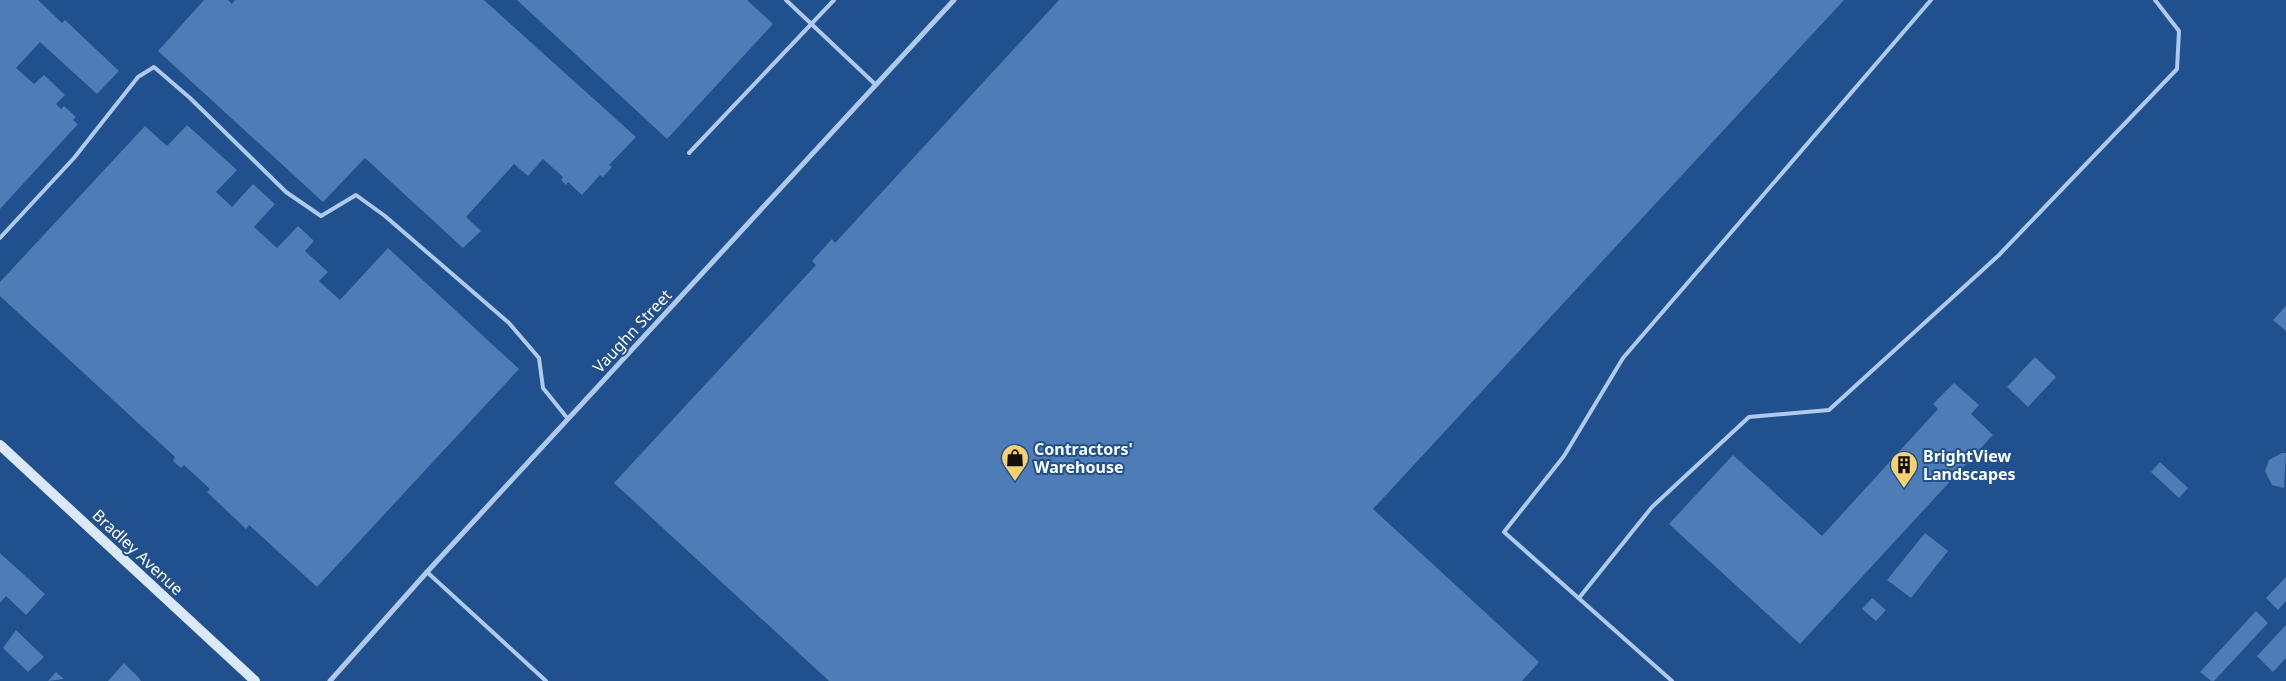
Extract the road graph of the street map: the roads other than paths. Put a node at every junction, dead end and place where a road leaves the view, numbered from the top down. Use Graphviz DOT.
graph roads {
  1 [pos="786,0"];
  2 [pos="834,0"];
  3 [pos="954,0"];
  4 [pos="1931,0"];
  5 [pos="2155,0"];
  6 [pos="811,23"];
  7 [pos="876,85"];
  8 [pos="689,153"];
  9 [pos="0,238"];
  10 [pos="568,419"];
  11 [pos="0,445"];
  12 [pos="427,572"];
  13 [pos="1579,598"];
  14 [pos="255,681"];
  15 [pos="330,681"];
  16 [pos="546,681"];
  17 [pos="1672,681"];
  1 -- 6 [label="lane"];
  2 -- 6 [label="lane"];
  3 -- 7 [label="street, Vaughn Street"];
  4 -- 13 [label="lane"];
  5 -- 13 [label="lane"];
  6 -- 7 [label="lane"];
  6 -- 8 [label="lane"];
  7 -- 10 [label="street, Vaughn Street"];
  9 -- 10 [label="lane"];
  10 -- 12 [label="street, Vaughn Street"];
  11 -- 14 [label="street, Bradley Avenue"];
  12 -- 15 [label="street, Vaughn Street"];
  12 -- 16 [label="lane"];
  13 -- 17 [label="lane"];
}
